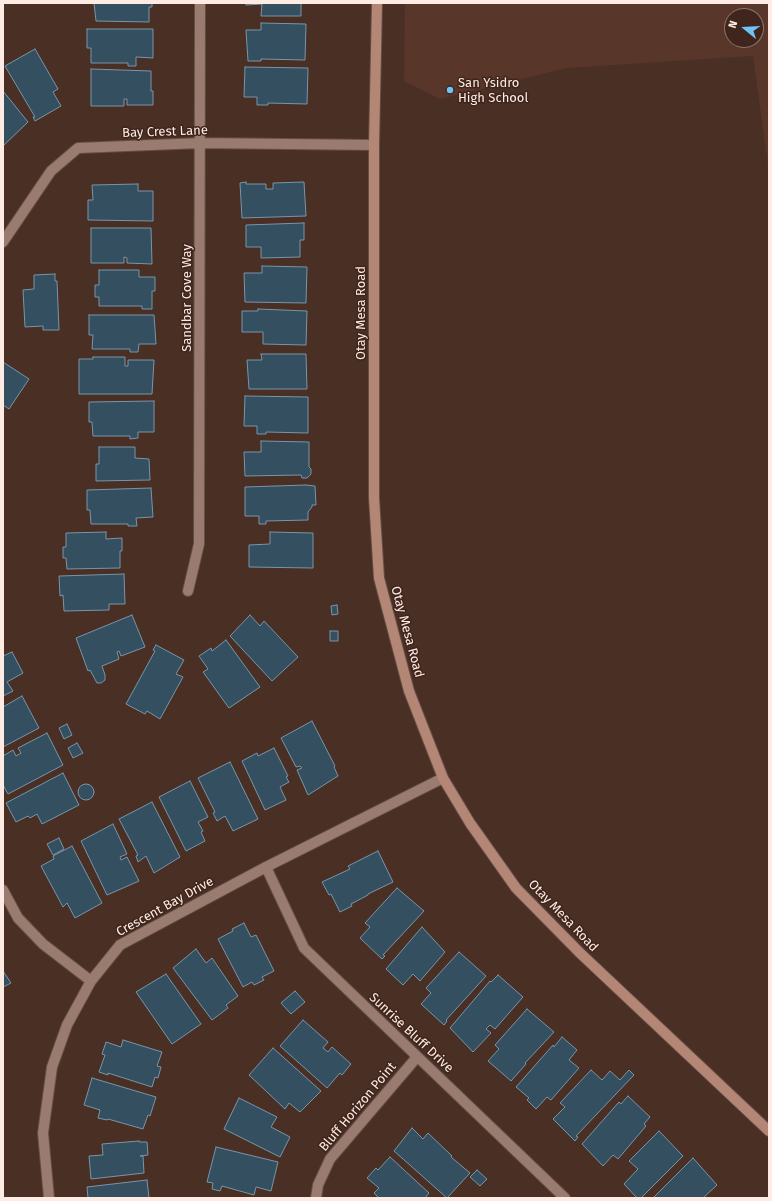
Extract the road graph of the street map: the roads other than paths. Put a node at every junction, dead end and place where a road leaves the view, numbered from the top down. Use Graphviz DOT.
graph roads {
  1 [pos="200,3"];
  2 [pos="376,3"];
  3 [pos="201,143"];
  4 [pos="374,145"];
  5 [pos="3,242"];
  6 [pos="188,591"];
  7 [pos="443,778"];
  8 [pos="266,867"];
  9 [pos="3,890"];
  10 [pos="91,981"];
  11 [pos="417,1057"];
  12 [pos="769,1131"];
  13 [pos="49,1198"];
  14 [pos="316,1198"];
  15 [pos="565,1198"];
  1 -- 3 [label="street, Sandbar Cove Way"];
  2 -- 4 [label="main road, Otay Mesa Road"];
  3 -- 4 [label="street, Bay Crest Lane"];
  3 -- 5 [label="street, Bay Crest Lane"];
  3 -- 6 [label="street, Sandbar Cove Way"];
  4 -- 7 [label="main road, Otay Mesa Road"];
  7 -- 8 [label="street, Crescent Bay Drive"];
  7 -- 12 [label="main road, Otay Mesa Road"];
  8 -- 10 [label="street, Crescent Bay Drive"];
  8 -- 11 [label="street, Sunrise Bluff Drive"];
  9 -- 10 [label="street"];
  10 -- 13 [label="street, Crescent Bay Drive"];
  11 -- 14 [label="street, Bluff Horizon Point"];
  11 -- 15 [label="street, Sunrise Bluff Drive"];
}
